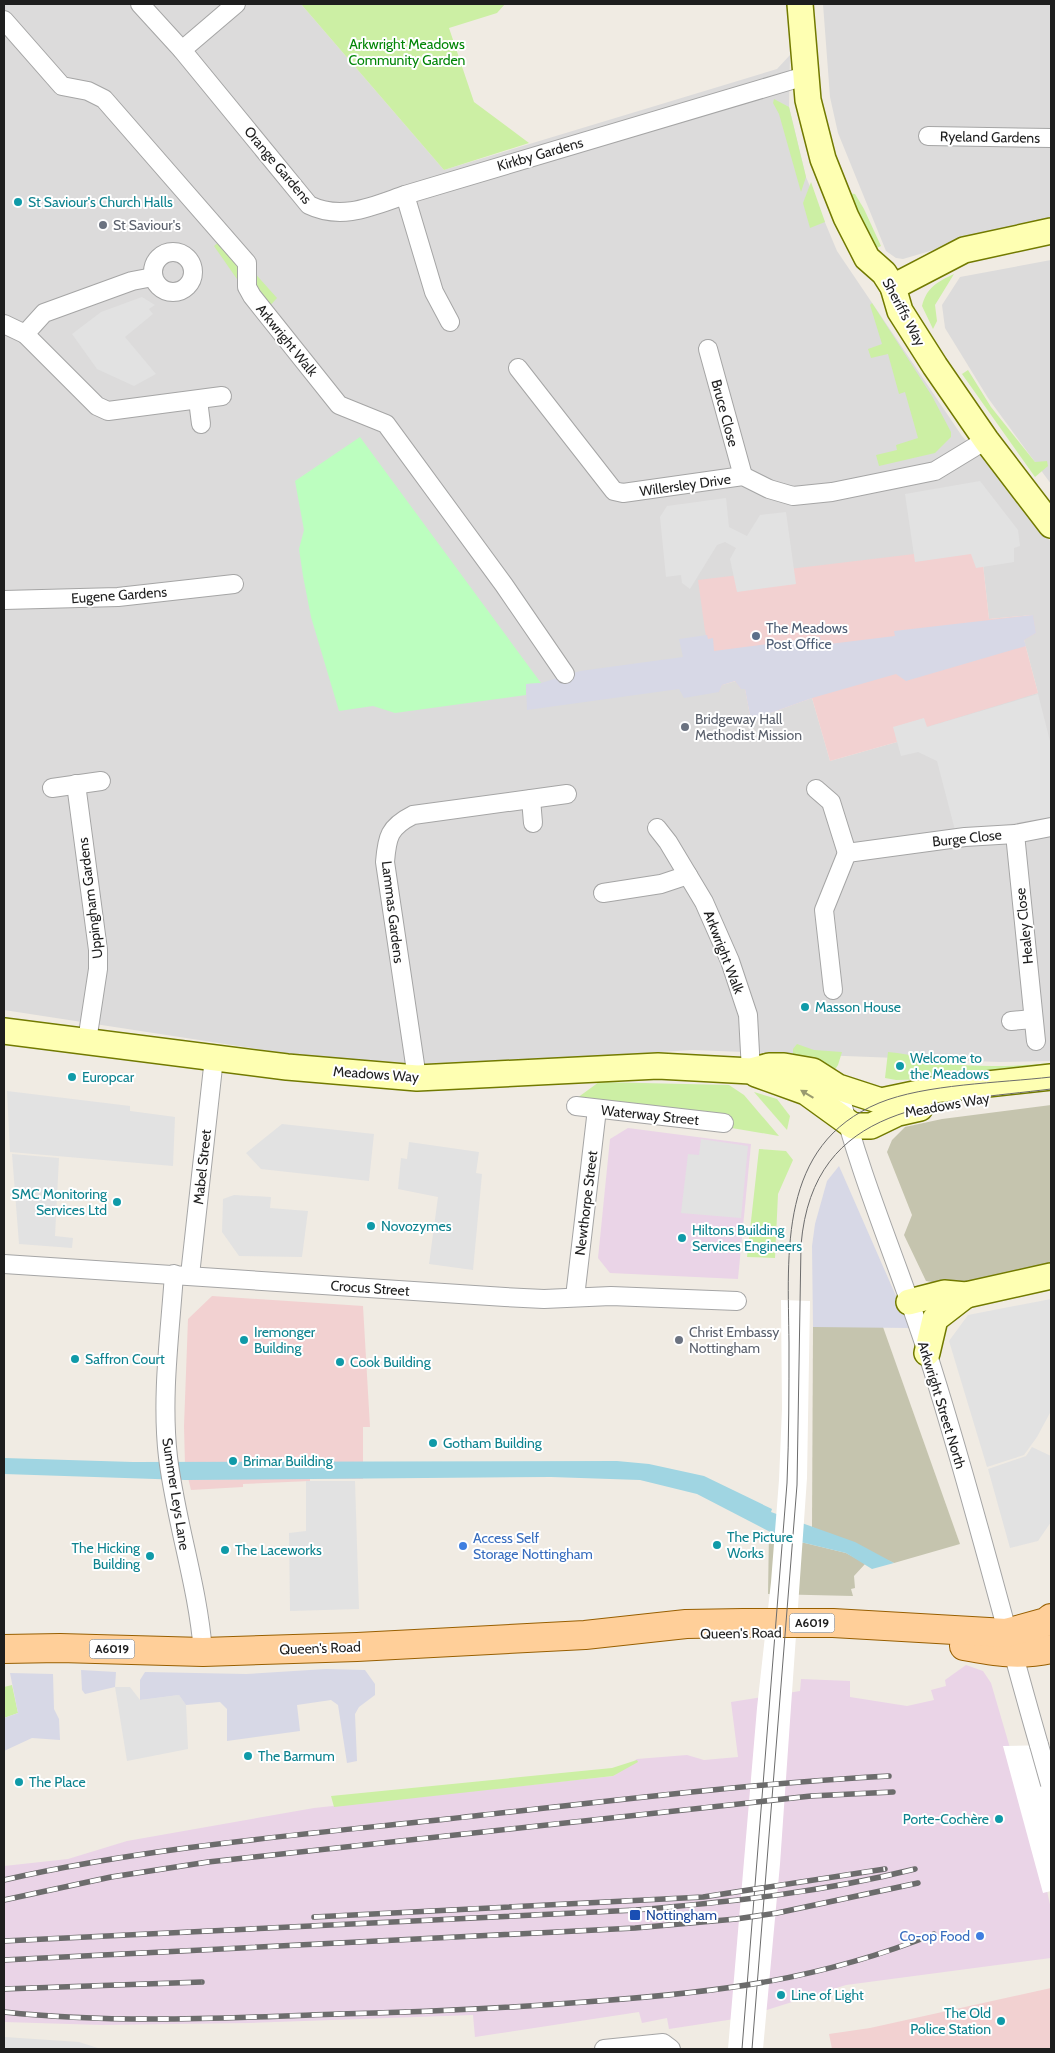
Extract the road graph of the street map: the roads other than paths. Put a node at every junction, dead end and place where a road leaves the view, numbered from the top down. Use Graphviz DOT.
graph roads {
  1 [pos="140,4"];
  2 [pos="236,4"];
  3 [pos="800,4"];
  4 [pos="4,20"];
  5 [pos="182,50"];
  6 [pos="805,76"];
  7 [pos="928,136"];
  8 [pos="1051,138"];
  9 [pos="405,195"];
  10 [pos="1051,231"];
  11 [pos="153,277"];
  12 [pos="893,287"];
  13 [pos="450,322"];
  14 [pos="4,324"];
  15 [pos="25,334"];
  16 [pos="708,349"];
  17 [pos="518,368"];
  18 [pos="222,396"];
  19 [pos="198,400"];
  20 [pos="201,424"];
  21 [pos="986,440"];
  22 [pos="743,476"];
  23 [pos="1051,525"];
  24 [pos="234,584"];
  25 [pos="4,600"];
  26 [pos="565,674"];
  27 [pos="101,781"];
  28 [pos="76,784"];
  29 [pos="52,788"];
  30 [pos="816,790"];
  31 [pos="566,794"];
  32 [pos="531,799"];
  33 [pos="533,824"];
  34 [pos="1051,827"];
  35 [pos="657,828"];
  36 [pos="1015,834"];
  37 [pos="847,853"];
  38 [pos="688,875"];
  39 [pos="603,893"];
  40 [pos="833,990"];
  41 [pos="1034,1019"];
  42 [pos="1011,1021"];
  43 [pos="4,1031"];
  44 [pos="87,1041"];
  45 [pos="1036,1041"];
  46 [pos="214,1058"];
  47 [pos="751,1071"];
  48 [pos="1051,1077"];
  49 [pos="416,1078"];
  50 [pos="838,1087"];
  51 [pos="1051,1089"];
  52 [pos="880,1101"];
  53 [pos="576,1106"];
  54 [pos="597,1109"];
  55 [pos="846,1122"];
  56 [pos="724,1123"];
  57 [pos="871,1126"];
  58 [pos="859,1160"];
  59 [pos="4,1264"];
  60 [pos="182,1274"];
  61 [pos="1051,1276"];
  62 [pos="966,1295"];
  63 [pos="575,1297"];
  64 [pos="736,1301"];
  65 [pos="909,1302"];
  66 [pos="927,1353"];
  67 [pos="1051,1618"];
  68 [pos="1009,1644"];
  69 [pos="1051,1649"];
  70 [pos="10,1650"];
  71 [pos="203,1652"];
  72 [pos="1051,1789"];
  73 [pos="670,2048"];
  74 [pos="604,2049"];
  1 -- 5 [label="street, Orange Gardens"];
  2 -- 5 [label="street"];
  3 -- 6 [label="street, Sheriffs Way"];
  4 -- 26 [label="street, Arkwright Walk"];
  5 -- 9 [label="street, Orange Gardens"];
  6 -- 9 [label="street, Kirkby Gardens"];
  6 -- 12 [label="street, Sheriffs Way"];
  7 -- 8 [label="street, Ryeland Gardens"];
  9 -- 13 [label="street"];
  10 -- 12 [label="street"];
  11 -- 15 [label="street"];
  12 -- 21 [label="street, Sheriffs Way"];
  14 -- 15 [label="street"];
  15 -- 19 [label="street"];
  16 -- 22 [label="street, Bruce Close"];
  17 -- 22 [label="street, Willersley Drive"];
  18 -- 19 [label="street"];
  19 -- 20 [label="street"];
  21 -- 22 [label="street, Willersley Drive"];
  21 -- 23 [label="street, Sheriffs Way"];
  24 -- 25 [label="street, Eugene Gardens"];
  27 -- 28 [label="street"];
  28 -- 29 [label="street"];
  28 -- 44 [label="street, Uppingham Gardens"];
  30 -- 37 [label="street"];
  31 -- 32 [label="street, Lammas Gardens"];
  32 -- 33 [label="street"];
  32 -- 49 [label="street, Lammas Gardens"];
  34 -- 36 [label="street, Burge Close"];
  35 -- 38 [label="street, Arkwright Walk"];
  36 -- 37 [label="street, Burge Close"];
  36 -- 41 [label="street, Healey Close"];
  37 -- 40 [label="street"];
  38 -- 39 [label="street"];
  38 -- 47 [label="street, Arkwright Walk"];
  41 -- 42 [label="street"];
  41 -- 45 [label="street, Healey Close"];
  43 -- 44 [label="street, Meadows Way"];
  44 -- 46 [label="street, Meadows Way"];
  46 -- 49 [label="street, Meadows Way"];
  46 -- 60 [label="street, Mabel Street"];
  47 -- 49 [label="street, Meadows Way"];
  47 -- 50 [label="street, Meadows Way"];
  55 -- 47 [label="street, Meadows Way, one-way"];
  48 -- 52 [label="street, Meadows Way"];
  50 -- 52 [label="street, Meadows Way"];
  50 -- 55 [label="street"];
  51 -- 57 [label="street, Meadows Way"];
  52 -- 55 [label="street, Meadows Way"];
  53 -- 54 [label="street, Waterway Street"];
  54 -- 56 [label="street, Waterway Street"];
  54 -- 63 [label="street, Newthorpe Street"];
  55 -- 57 [label="street, Meadows Way"];
  55 -- 58 [label="street, Arkwright Street North"];
  57 -- 58 [label="street"];
  58 -- 65 [label="street, Arkwright Street North"];
  59 -- 60 [label="street, Crocus Street"];
  60 -- 63 [label="street, Crocus Street"];
  60 -- 71 [label="street, Summer Leys Lane"];
  61 -- 62 [label="street"];
  62 -- 65 [label="street"];
  62 -- 66 [label="street"];
  63 -- 64 [label="street, Crocus Street"];
  65 -- 66 [label="street, Arkwright Street North"];
  66 -- 68 [label="street, Arkwright Street North"];
  67 -- 68 [label="main road, A6019"];
  68 -- 69 [label="main road, A6019"];
  68 -- 71 [label="main road, Queen's Road / A6019"];
  68 -- 72 [label="street, Arkwright Street North, bridge"];
  70 -- 71 [label="main road, Queen's Road / A6019"];
  73 -- 74 [label="street"];
}
